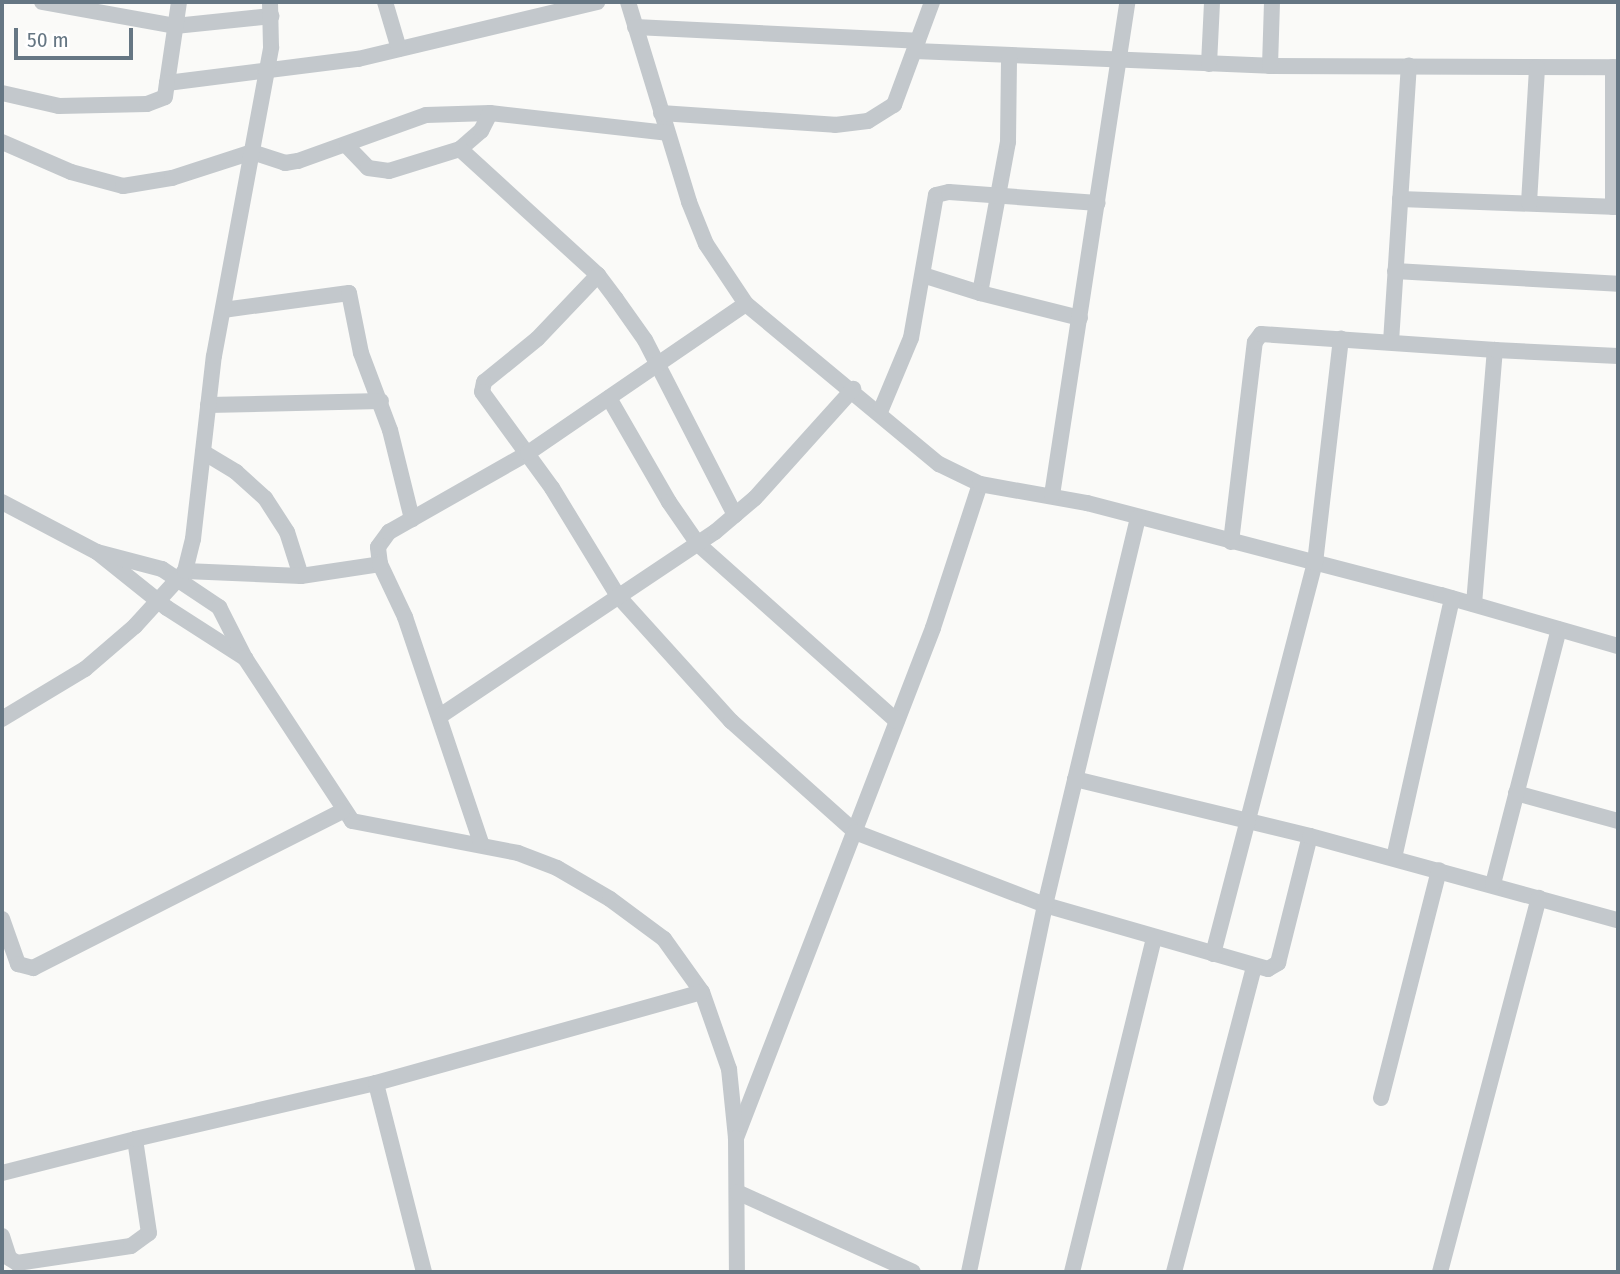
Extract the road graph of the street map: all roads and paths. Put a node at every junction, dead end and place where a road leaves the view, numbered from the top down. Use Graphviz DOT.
graph roads {
  1 [pos="42,2"];
  2 [pos="179,2"];
  3 [pos="385,2"];
  4 [pos="597,2"];
  5 [pos="628,2"];
  6 [pos="932,2"];
  7 [pos="1127,2"];
  8 [pos="1212,2"];
  9 [pos="1272,2"];
  10 [pos="270,9"];
  11 [pos="174,26"];
  12 [pos="635,27"];
  13 [pos="916,46"];
  14 [pos="399,49"];
  15 [pos="1009,56"];
  16 [pos="1120,62"];
  17 [pos="1209,64"];
  18 [pos="1270,66"];
  19 [pos="1409,66"];
  20 [pos="1537,67"];
  21 [pos="1616,67"];
  22 [pos="266,72"];
  23 [pos="167,83"];
  24 [pos="2,93"];
  25 [pos="490,113"];
  26 [pos="660,113"];
  27 [pos="667,133"];
  28 [pos="2,142"];
  29 [pos="347,146"];
  30 [pos="460,149"];
  31 [pos="252,152"];
  32 [pos="997,195"];
  33 [pos="1400,198"];
  34 [pos="1098,203"];
  35 [pos="1529,203"];
  36 [pos="1616,207"];
  37 [pos="1395,271"];
  38 [pos="598,275"];
  39 [pos="926,276"];
  40 [pos="1618,284"];
  41 [pos="980,293"];
  42 [pos="746,304"];
  43 [pos="223,310"];
  44 [pos="1080,318"];
  45 [pos="1341,339"];
  46 [pos="1391,342"];
  47 [pos="1495,350"];
  48 [pos="1618,356"];
  49 [pos="659,365"];
  50 [pos="853,389"];
  51 [pos="609,398"];
  52 [pos="381,401"];
  53 [pos="208,405"];
  54 [pos="880,412"];
  55 [pos="203,453"];
  56 [pos="528,453"];
  57 [pos="980,484"];
  58 [pos="1052,495"];
  59 [pos="2,502"];
  60 [pos="735,515"];
  61 [pos="1138,518"];
  62 [pos="412,519"];
  63 [pos="1231,542"];
  64 [pos="698,544"];
  65 [pos="97,552"];
  66 [pos="1315,563"];
  67 [pos="380,564"];
  68 [pos="183,575"];
  69 [pos="301,576"];
  70 [pos="618,596"];
  71 [pos="1452,598"];
  72 [pos="159,601"];
  73 [pos="1474,604"];
  74 [pos="1559,629"];
  75 [pos="1618,646"];
  76 [pos="245,658"];
  77 [pos="440,716"];
  78 [pos="2,719"];
  79 [pos="897,722"];
  80 [pos="1075,779"];
  81 [pos="1516,793"];
  82 [pos="343,811"];
  83 [pos="1618,821"];
  84 [pos="1251,822"];
  85 [pos="855,832"];
  86 [pos="1310,836"];
  87 [pos="481,843"];
  88 [pos="1394,858"];
  89 [pos="1439,870"];
  90 [pos="1493,884"];
  91 [pos="1539,898"];
  92 [pos="1045,905"];
  93 [pos="2,919"];
  94 [pos="1618,920"];
  95 [pos="1154,937"];
  96 [pos="1213,954"];
  97 [pos="1254,966"];
  98 [pos="702,992"];
  99 [pos="376,1083"];
  100 [pos="1381,1098"];
  101 [pos="736,1138"];
  102 [pos="135,1139"];
  103 [pos="2,1173"];
  104 [pos="737,1192"];
  105 [pos="2,1236"];
  106 [pos="424,1272"];
  107 [pos="737,1272"];
  108 [pos="913,1272"];
  109 [pos="969,1272"];
  110 [pos="1072,1272"];
  111 [pos="1174,1272"];
  112 [pos="1440,1272"];
  1 -- 11 [label="street"];
  2 -- 11 [label="street"];
  3 -- 14 [label="street"];
  4 -- 14 [label="street"];
  5 -- 12 [label="street"];
  6 -- 13 [label="street"];
  7 -- 16 [label="street"];
  8 -- 17 [label="street"];
  9 -- 18 [label="street"];
  10 -- 11 [label="street"];
  10 -- 22 [label="street"];
  11 -- 23 [label="street"];
  12 -- 13 [label="street"];
  12 -- 26 [label="street"];
  13 -- 15 [label="street"];
  13 -- 26 [label="street"];
  14 -- 22 [label="street"];
  15 -- 16 [label="street"];
  15 -- 32 [label="street"];
  16 -- 17 [label="street"];
  16 -- 34 [label="street"];
  17 -- 18 [label="street"];
  18 -- 19 [label="street"];
  19 -- 20 [label="street"];
  19 -- 33 [label="street"];
  20 -- 21 [label="street"];
  20 -- 35 [label="street"];
  21 -- 36 [label="street"];
  22 -- 23 [label="street"];
  22 -- 31 [label="street"];
  23 -- 24 [label="street"];
  25 -- 27 [label="street"];
  25 -- 29 [label="street"];
  25 -- 30 [label="street"];
  26 -- 27 [label="street"];
  27 -- 42 [label="street"];
  28 -- 31 [label="street"];
  29 -- 30 [label="street"];
  29 -- 31 [label="street"];
  30 -- 38 [label="street"];
  31 -- 43 [label="street"];
  32 -- 34 [label="street"];
  32 -- 39 [label="street"];
  32 -- 41 [label="street"];
  33 -- 35 [label="street"];
  33 -- 37 [label="street"];
  34 -- 44 [label="street"];
  35 -- 36 [label="street"];
  37 -- 40 [label="street"];
  37 -- 46 [label="street"];
  38 -- 49 [label="street"];
  38 -- 56 [label="street"];
  39 -- 41 [label="street"];
  39 -- 54 [label="street"];
  41 -- 44 [label="street"];
  42 -- 49 [label="street"];
  42 -- 50 [label="street"];
  43 -- 52 [label="street"];
  43 -- 53 [label="street"];
  44 -- 58 [label="street"];
  45 -- 46 [label="street"];
  45 -- 63 [label="street"];
  45 -- 66 [label="street"];
  46 -- 47 [label="street"];
  47 -- 48 [label="street"];
  47 -- 73 [label="street"];
  49 -- 51 [label="street"];
  49 -- 60 [label="street"];
  50 -- 54 [label="street"];
  50 -- 60 [label="street"];
  51 -- 56 [label="street"];
  51 -- 64 [label="street"];
  52 -- 53 [label="street"];
  52 -- 62 [label="street"];
  53 -- 55 [label="street"];
  54 -- 57 [label="street"];
  55 -- 68 [label="street"];
  55 -- 69 [label="street"];
  56 -- 62 [label="street"];
  56 -- 70 [label="street"];
  57 -- 58 [label="street"];
  57 -- 79 [label="street"];
  58 -- 61 [label="street"];
  59 -- 65 [label="street"];
  60 -- 64 [label="street"];
  61 -- 63 [label="street"];
  61 -- 80 [label="street"];
  62 -- 67 [label="street"];
  63 -- 66 [label="street"];
  64 -- 70 [label="street"];
  64 -- 79 [label="street"];
  65 -- 68 [label="street"];
  65 -- 72 [label="street"];
  66 -- 71 [label="street"];
  66 -- 84 [label="street"];
  67 -- 69 [label="street"];
  67 -- 77 [label="street"];
  68 -- 69 [label="street"];
  68 -- 72 [label="street"];
  68 -- 76 [label="street"];
  70 -- 77 [label="street"];
  70 -- 85 [label="street"];
  71 -- 73 [label="street"];
  71 -- 88 [label="street"];
  72 -- 76 [label="street"];
  72 -- 78 [label="street"];
  73 -- 74 [label="street"];
  74 -- 75 [label="street"];
  74 -- 81 [label="street"];
  76 -- 82 [label="street"];
  77 -- 87 [label="street"];
  79 -- 85 [label="street"];
  80 -- 84 [label="street"];
  80 -- 92 [label="street"];
  81 -- 83 [label="street"];
  81 -- 90 [label="street"];
  82 -- 87 [label="street"];
  82 -- 93 [label="street"];
  84 -- 86 [label="street"];
  84 -- 96 [label="street"];
  85 -- 92 [label="street"];
  85 -- 101 [label="street"];
  86 -- 88 [label="street"];
  86 -- 97 [label="street"];
  87 -- 98 [label="street"];
  88 -- 89 [label="street"];
  89 -- 90 [label="street"];
  89 -- 100 [label="street"];
  90 -- 91 [label="street"];
  91 -- 94 [label="street"];
  91 -- 112 [label="street"];
  92 -- 95 [label="street"];
  92 -- 109 [label="street"];
  95 -- 96 [label="street"];
  95 -- 110 [label="street"];
  96 -- 97 [label="street"];
  97 -- 111 [label="street"];
  98 -- 99 [label="street"];
  98 -- 101 [label="street"];
  99 -- 102 [label="street"];
  99 -- 106 [label="street"];
  101 -- 104 [label="street"];
  102 -- 103 [label="street"];
  102 -- 105 [label="street"];
  104 -- 107 [label="street"];
  104 -- 108 [label="street"];
}
